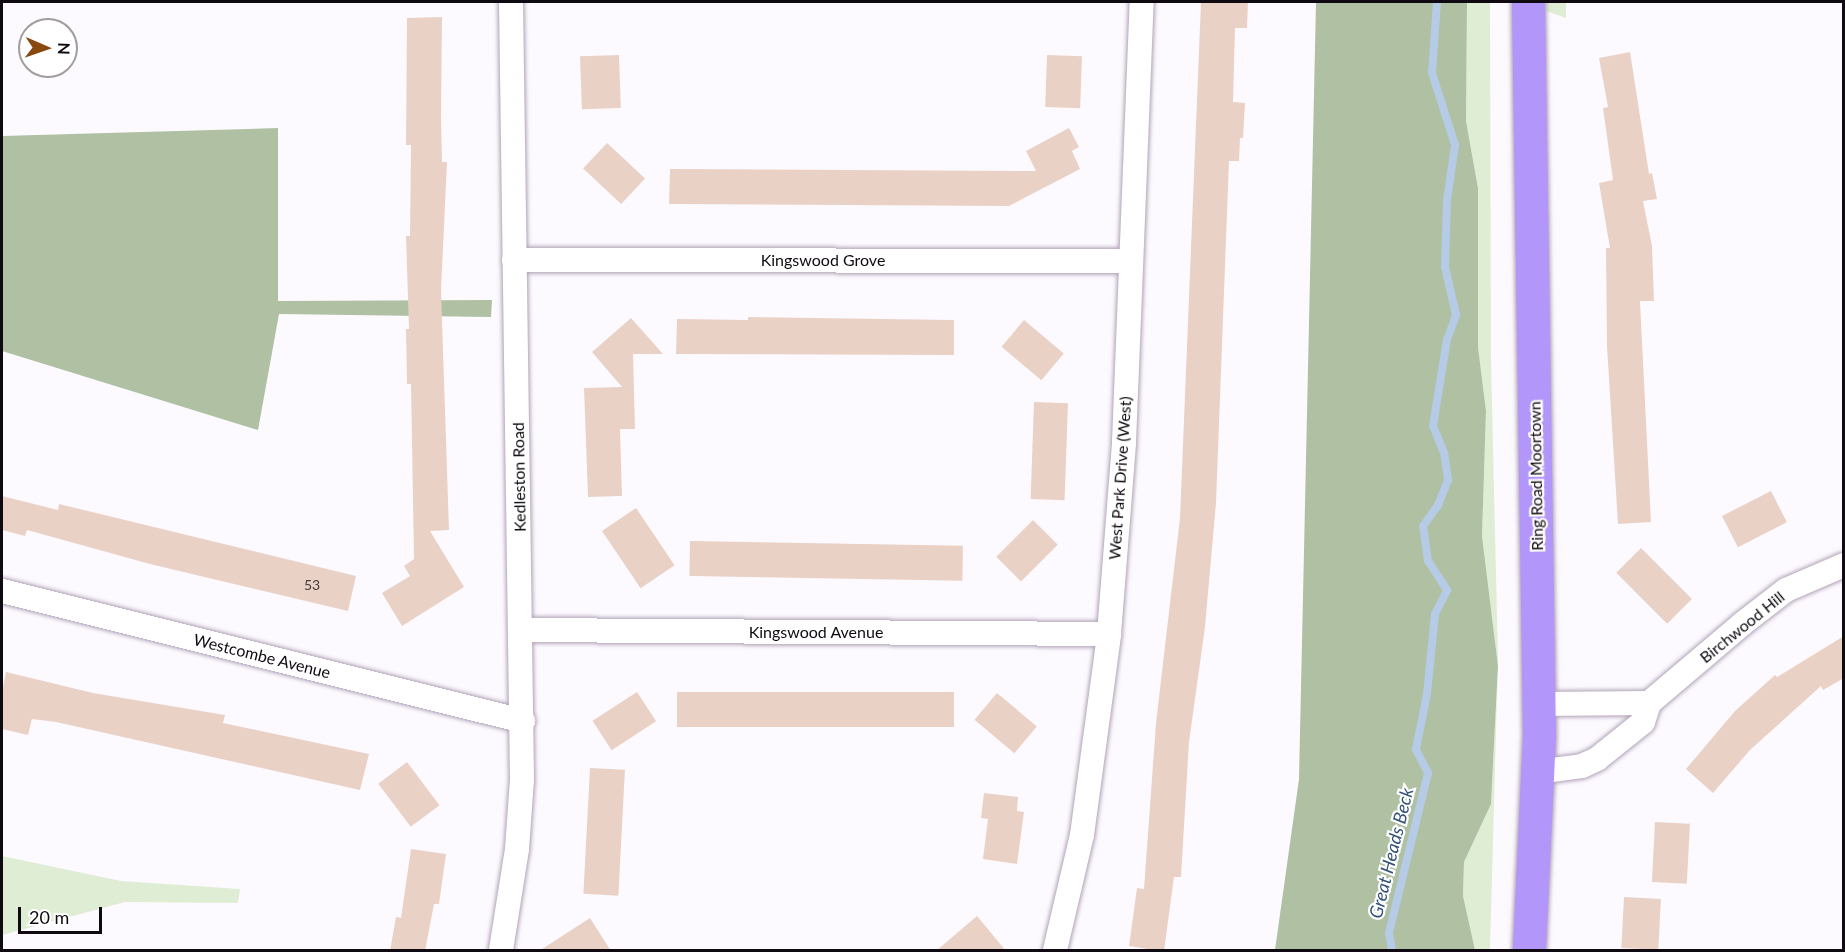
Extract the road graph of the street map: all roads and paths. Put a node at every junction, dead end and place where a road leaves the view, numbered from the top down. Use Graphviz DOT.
graph roads {
  1 [pos="511,2"];
  2 [pos="1142,2"];
  3 [pos="1528,2"];
  4 [pos="514,260"];
  5 [pos="1131,261"];
  6 [pos="1844,565"];
  7 [pos="2,591"];
  8 [pos="522,630"];
  9 [pos="1109,634"];
  10 [pos="1649,703"];
  11 [pos="1538,704"];
  12 [pos="523,721"];
  13 [pos="1537,772"];
  14 [pos="501,951"];
  15 [pos="1055,951"];
  16 [pos="1529,951"];
  1 -- 4 [label="street, Kedleston Road"];
  2 -- 5 [label="street, West Park Drive (West)"];
  3 -- 11 [label="highway, Ring Road Moortown"];
  4 -- 5 [label="street, Kingswood Grove"];
  4 -- 8 [label="street, Kedleston Road"];
  5 -- 9 [label="street, West Park Drive (West)"];
  6 -- 10 [label="street, Birchwood Hill"];
  7 -- 12 [label="street, Westcombe Avenue"];
  8 -- 9 [label="street, Kingswood Avenue"];
  8 -- 12 [label="street, Kedleston Road"];
  9 -- 15 [label="street, West Park Drive (West)"];
  10 -- 11 [label="street"];
  10 -- 13 [label="street, Birchwood Hill"];
  11 -- 13 [label="highway, Ring Road Moortown"];
  12 -- 14 [label="street, Kedleston Road"];
  13 -- 16 [label="highway, Ring Road Moortown"];
}
